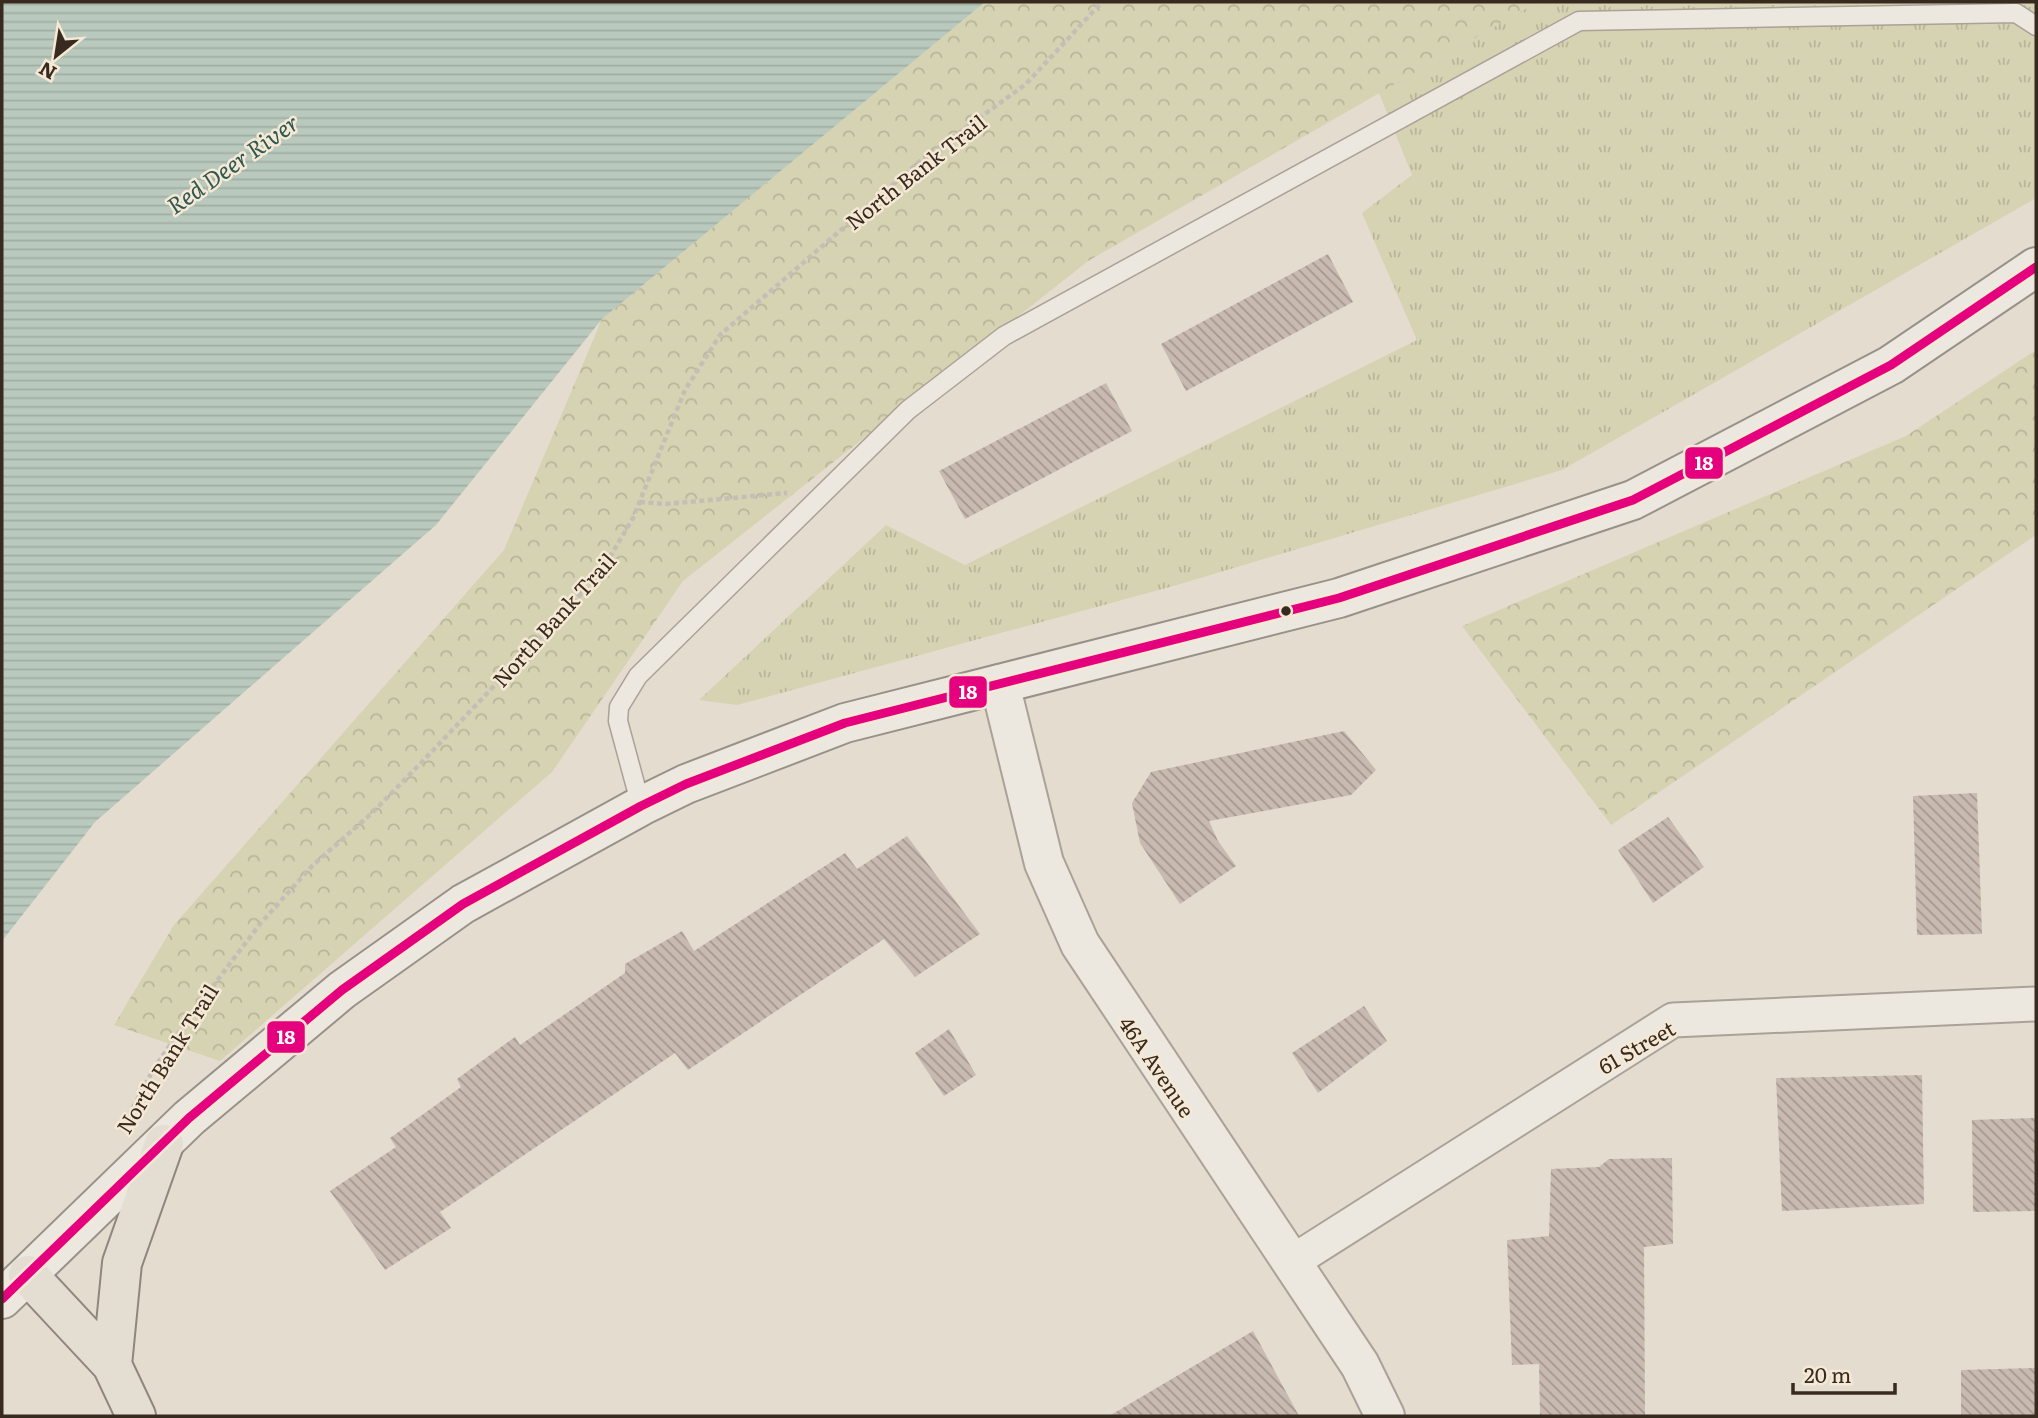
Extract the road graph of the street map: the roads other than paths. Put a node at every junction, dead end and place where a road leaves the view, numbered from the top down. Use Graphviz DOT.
graph roads {
  1 [pos="2036,26"];
  2 [pos="2036,267"];
  3 [pos="1000,684"];
  4 [pos="641,806"];
  5 [pos="2036,1004"];
  6 [pos="164,1144"];
  7 [pos="1292,1262"];
  8 [pos="15,1287"];
  9 [pos="113,1364"];
  10 [pos="136,1416"];
  11 [pos="1385,1416"];
  1 -- 4 [label="lane"];
  2 -- 3 [label="main road"];
  3 -- 4 [label="main road"];
  3 -- 7 [label="main road, 46A Avenue"];
  4 -- 6 [label="main road"];
  5 -- 7 [label="street, 61 Street"];
  6 -- 8 [label="main road"];
  6 -- 9 [label="main road"];
  7 -- 11 [label="main road, 46A Avenue"];
  8 -- 9 [label="main road"];
  9 -- 10 [label="main road"];
}
